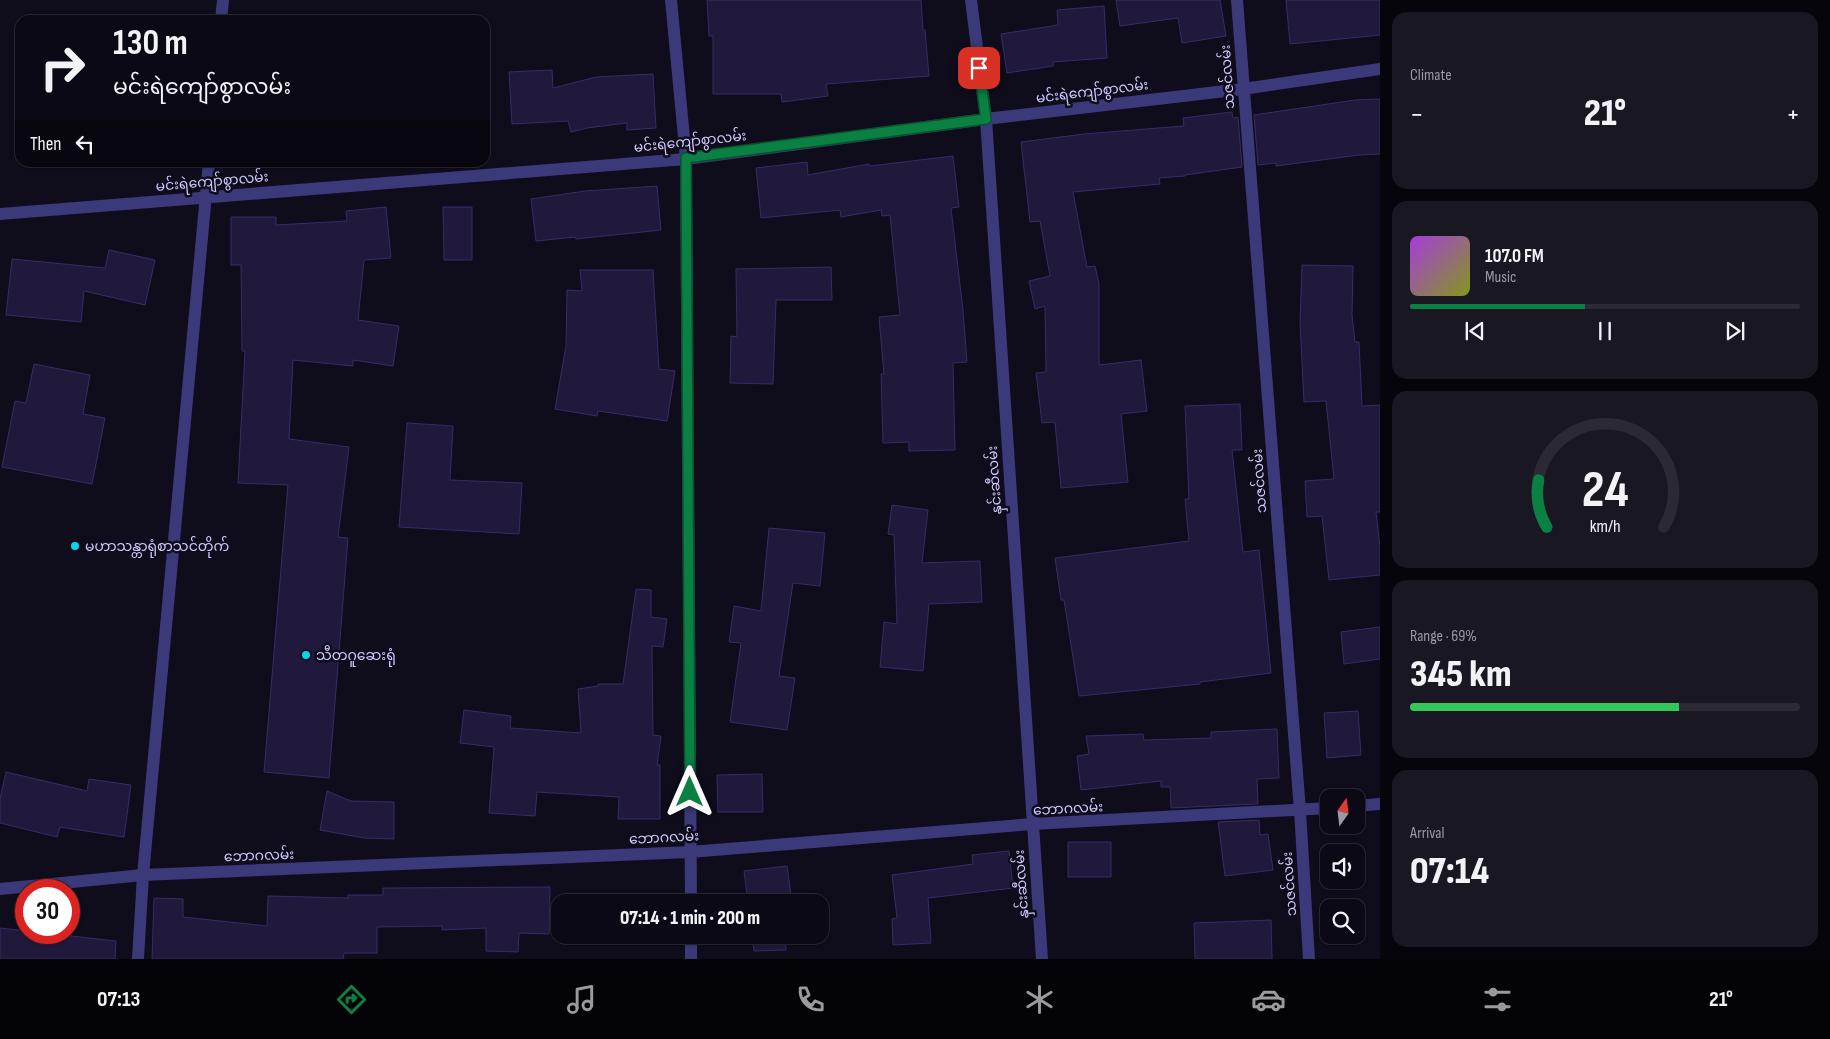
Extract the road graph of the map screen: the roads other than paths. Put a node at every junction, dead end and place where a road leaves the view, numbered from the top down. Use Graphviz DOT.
graph roads {
  1 [pos="223,0"];
  2 [pos="671,0"];
  3 [pos="971,0"];
  4 [pos="1237,0"];
  5 [pos="222,15"];
  6 [pos="1380,69"];
  7 [pos="1243,89"];
  8 [pos="986,119"];
  9 [pos="686,158"];
  10 [pos="209,167"];
  11 [pos="206,197"];
  12 [pos="0,214"];
  13 [pos="1380,804"];
  14 [pos="1365,805"];
  15 [pos="1320,809"];
  16 [pos="1300,811"];
  17 [pos="1032,824"];
  18 [pos="690,852"];
  19 [pos="142,875"];
  20 [pos="0,889"];
  21 [pos="691,894"];
  22 [pos="691,944"];
  23 [pos="138,959"];
  24 [pos="691,959"];
  25 [pos="1042,959"];
  26 [pos="1309,959"];
  1 -- 5 [label="street"];
  2 -- 9 [label="street"];
  3 -- 8 [label="street, နှင်းဆီလမ်း"];
  4 -- 7 [label="street, သဇင်လမ်း"];
  6 -- 7 [label="street, မင်းရဲကျော်စွာလမ်း"];
  7 -- 8 [label="street, မင်းရဲကျော်စွာလမ်း"];
  7 -- 16 [label="street, သဇင်လမ်း"];
  8 -- 9 [label="street, မင်းရဲကျော်စွာလမ်း"];
  8 -- 17 [label="street, နှင်းဆီလမ်း"];
  9 -- 11 [label="street, မင်းရဲကျော်စွာလမ်း"];
  9 -- 18 [label="street"];
  10 -- 11 [label="street"];
  11 -- 12 [label="street, မင်းရဲကျော်စွာလမ်း"];
  11 -- 19 [label="street"];
  13 -- 14 [label="street"];
  15 -- 16 [label="street, ဘောဂလမ်း"];
  16 -- 17 [label="street, ဘောဂလမ်း"];
  16 -- 26 [label="street, သဇင်လမ်း"];
  17 -- 18 [label="street, ဘောဂလမ်း"];
  17 -- 25 [label="street, နှင်းဆီလမ်း"];
  18 -- 19 [label="street, ဘောဂလမ်း"];
  18 -- 21 [label="street"];
  19 -- 20 [label="street, ဘောဂလမ်း"];
  19 -- 23 [label="street"];
  22 -- 24 [label="street"];
}
